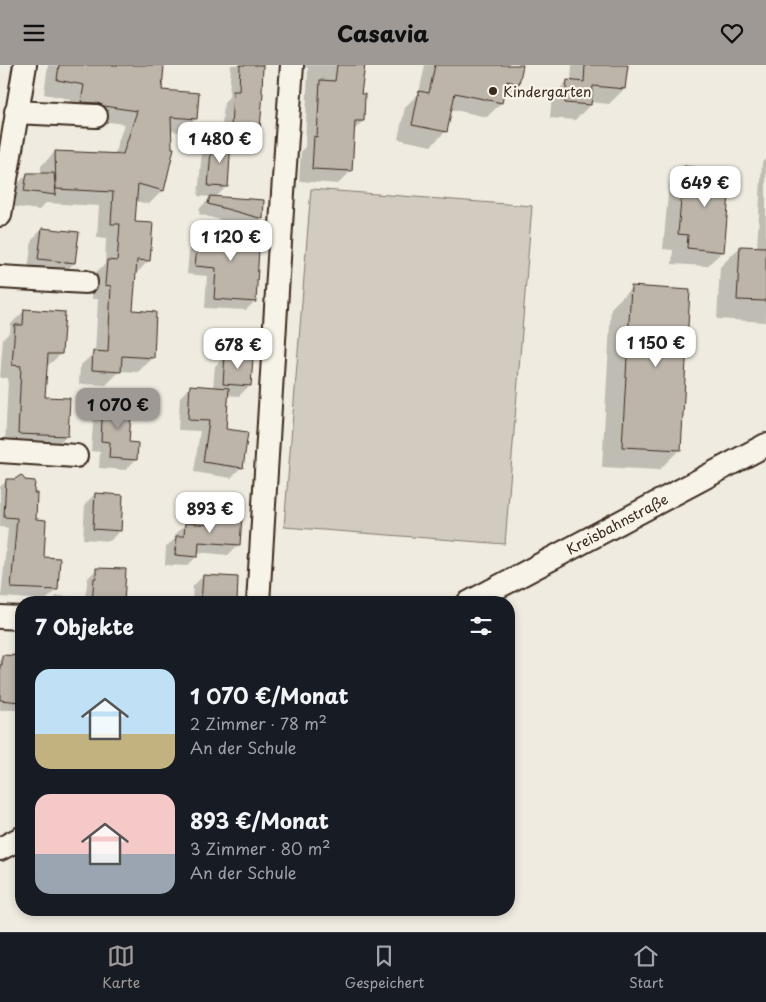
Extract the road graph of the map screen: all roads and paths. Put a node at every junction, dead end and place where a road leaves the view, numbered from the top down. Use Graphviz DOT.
graph roads {
  1 [pos="25,65"];
  2 [pos="292,65"];
  3 [pos="16,112"];
  4 [pos="96,116"];
  5 [pos="0,215"];
  6 [pos="0,277"];
  7 [pos="86,282"];
  8 [pos="766,445"];
  9 [pos="0,451"];
  10 [pos="76,456"];
  11 [pos="258,596"];
  12 [pos="481,596"];
  13 [pos="0,617"];
  14 [pos="15,618"];
  15 [pos="15,841"];
  16 [pos="0,849"];
  1 -- 3 [label="street"];
  2 -- 11 [label="street"];
  3 -- 4 [label="street"];
  3 -- 5 [label="street"];
  6 -- 7 [label="street"];
  8 -- 12 [label="street, Kreisbahnstraße"];
  9 -- 10 [label="street"];
  13 -- 14 [label="street"];
  15 -- 16 [label="street"];
}
